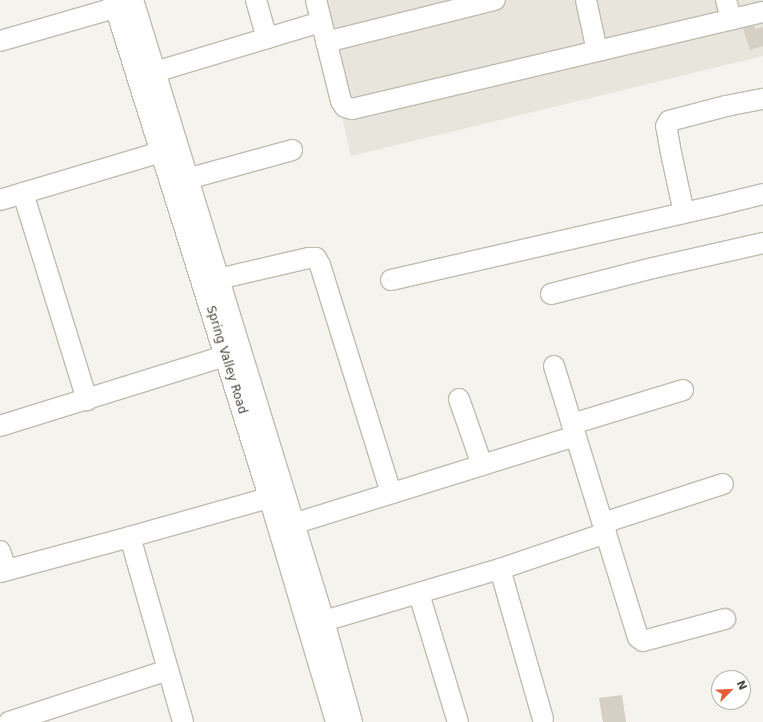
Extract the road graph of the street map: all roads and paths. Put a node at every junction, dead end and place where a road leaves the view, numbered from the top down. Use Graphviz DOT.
graph roads {
  1 [pos="256,0"];
  2 [pos="316,0"];
  3 [pos="495,0"];
  4 [pos="586,0"];
  5 [pos="726,0"];
  6 [pos="124,2"];
  7 [pos="763,12"];
  8 [pos="731,19"];
  9 [pos="323,32"];
  10 [pos="267,38"];
  11 [pos="0,41"];
  12 [pos="597,51"];
  13 [pos="156,77"];
  14 [pos="763,98"];
  15 [pos="170,149"];
  16 [pos="292,150"];
  17 [pos="187,179"];
  18 [pos="23,193"];
  19 [pos="763,194"];
  20 [pos="0,200"];
  21 [pos="684,213"];
  22 [pos="763,243"];
  23 [pos="218,279"];
  24 [pos="391,280"];
  25 [pos="551,294"];
  26 [pos="225,356"];
  27 [pos="554,366"];
  28 [pos="683,390"];
  29 [pos="459,398"];
  30 [pos="86,400"];
  31 [pos="0,426"];
  32 [pos="574,430"];
  33 [pos="482,465"];
  34 [pos="723,484"];
  35 [pos="391,493"];
  36 [pos="277,495"];
  37 [pos="293,524"];
  38 [pos="604,528"];
  39 [pos="130,537"];
  40 [pos="2,564"];
  41 [pos="500,569"];
  42 [pos="419,594"];
  43 [pos="725,619"];
  44 [pos="324,621"];
  45 [pos="168,670"];
  46 [pos="543,719"];
  47 [pos="8,722"];
  48 [pos="183,722"];
  49 [pos="336,722"];
  50 [pos="352,722"];
  51 [pos="458,722"];
  1 -- 10 [label="street"];
  2 -- 9 [label="street"];
  3 -- 9 [label="street"];
  4 -- 12 [label="street"];
  5 -- 8 [label="street"];
  6 -- 11 [label="street"];
  6 -- 13 [label="street, Spring Valley Road"];
  6 -- 15 [label="street, Spring Valley Road"];
  7 -- 8 [label="street"];
  8 -- 12 [label="street"];
  9 -- 10 [label="street"];
  9 -- 12 [label="street"];
  9 -- 13 [label="street"];
  10 -- 13 [label="street"];
  13 -- 15 [label="street, Spring Valley Road"];
  14 -- 21 [label="street"];
  15 -- 17 [label="street, Spring Valley Road"];
  15 -- 18 [label="street"];
  15 -- 26 [label="street, Spring Valley Road"];
  16 -- 17 [label="street"];
  17 -- 23 [label="street, Spring Valley Road"];
  18 -- 20 [label="street"];
  18 -- 30 [label="street"];
  19 -- 21 [label="street"];
  21 -- 24 [label="street"];
  22 -- 25 [label="street"];
  23 -- 35 [label="street"];
  23 -- 36 [label="street, Spring Valley Road"];
  26 -- 30 [label="street"];
  26 -- 36 [label="street, Spring Valley Road"];
  27 -- 32 [label="street"];
  28 -- 32 [label="street"];
  29 -- 33 [label="street"];
  30 -- 31 [label="street"];
  32 -- 33 [label="street"];
  32 -- 38 [label="street"];
  33 -- 35 [label="street"];
  34 -- 38 [label="street"];
  35 -- 37 [label="street"];
  36 -- 37 [label="street, Spring Valley Road"];
  36 -- 39 [label="street"];
  36 -- 49 [label="street, Spring Valley Road"];
  37 -- 44 [label="street, Spring Valley Road"];
  38 -- 41 [label="street"];
  38 -- 43 [label="street"];
  39 -- 40 [label="street"];
  39 -- 45 [label="street"];
  41 -- 42 [label="street"];
  41 -- 46 [label="street"];
  42 -- 44 [label="street"];
  42 -- 51 [label="street"];
  44 -- 50 [label="street, Spring Valley Road"];
  45 -- 47 [label="street"];
  45 -- 48 [label="street"];
}
